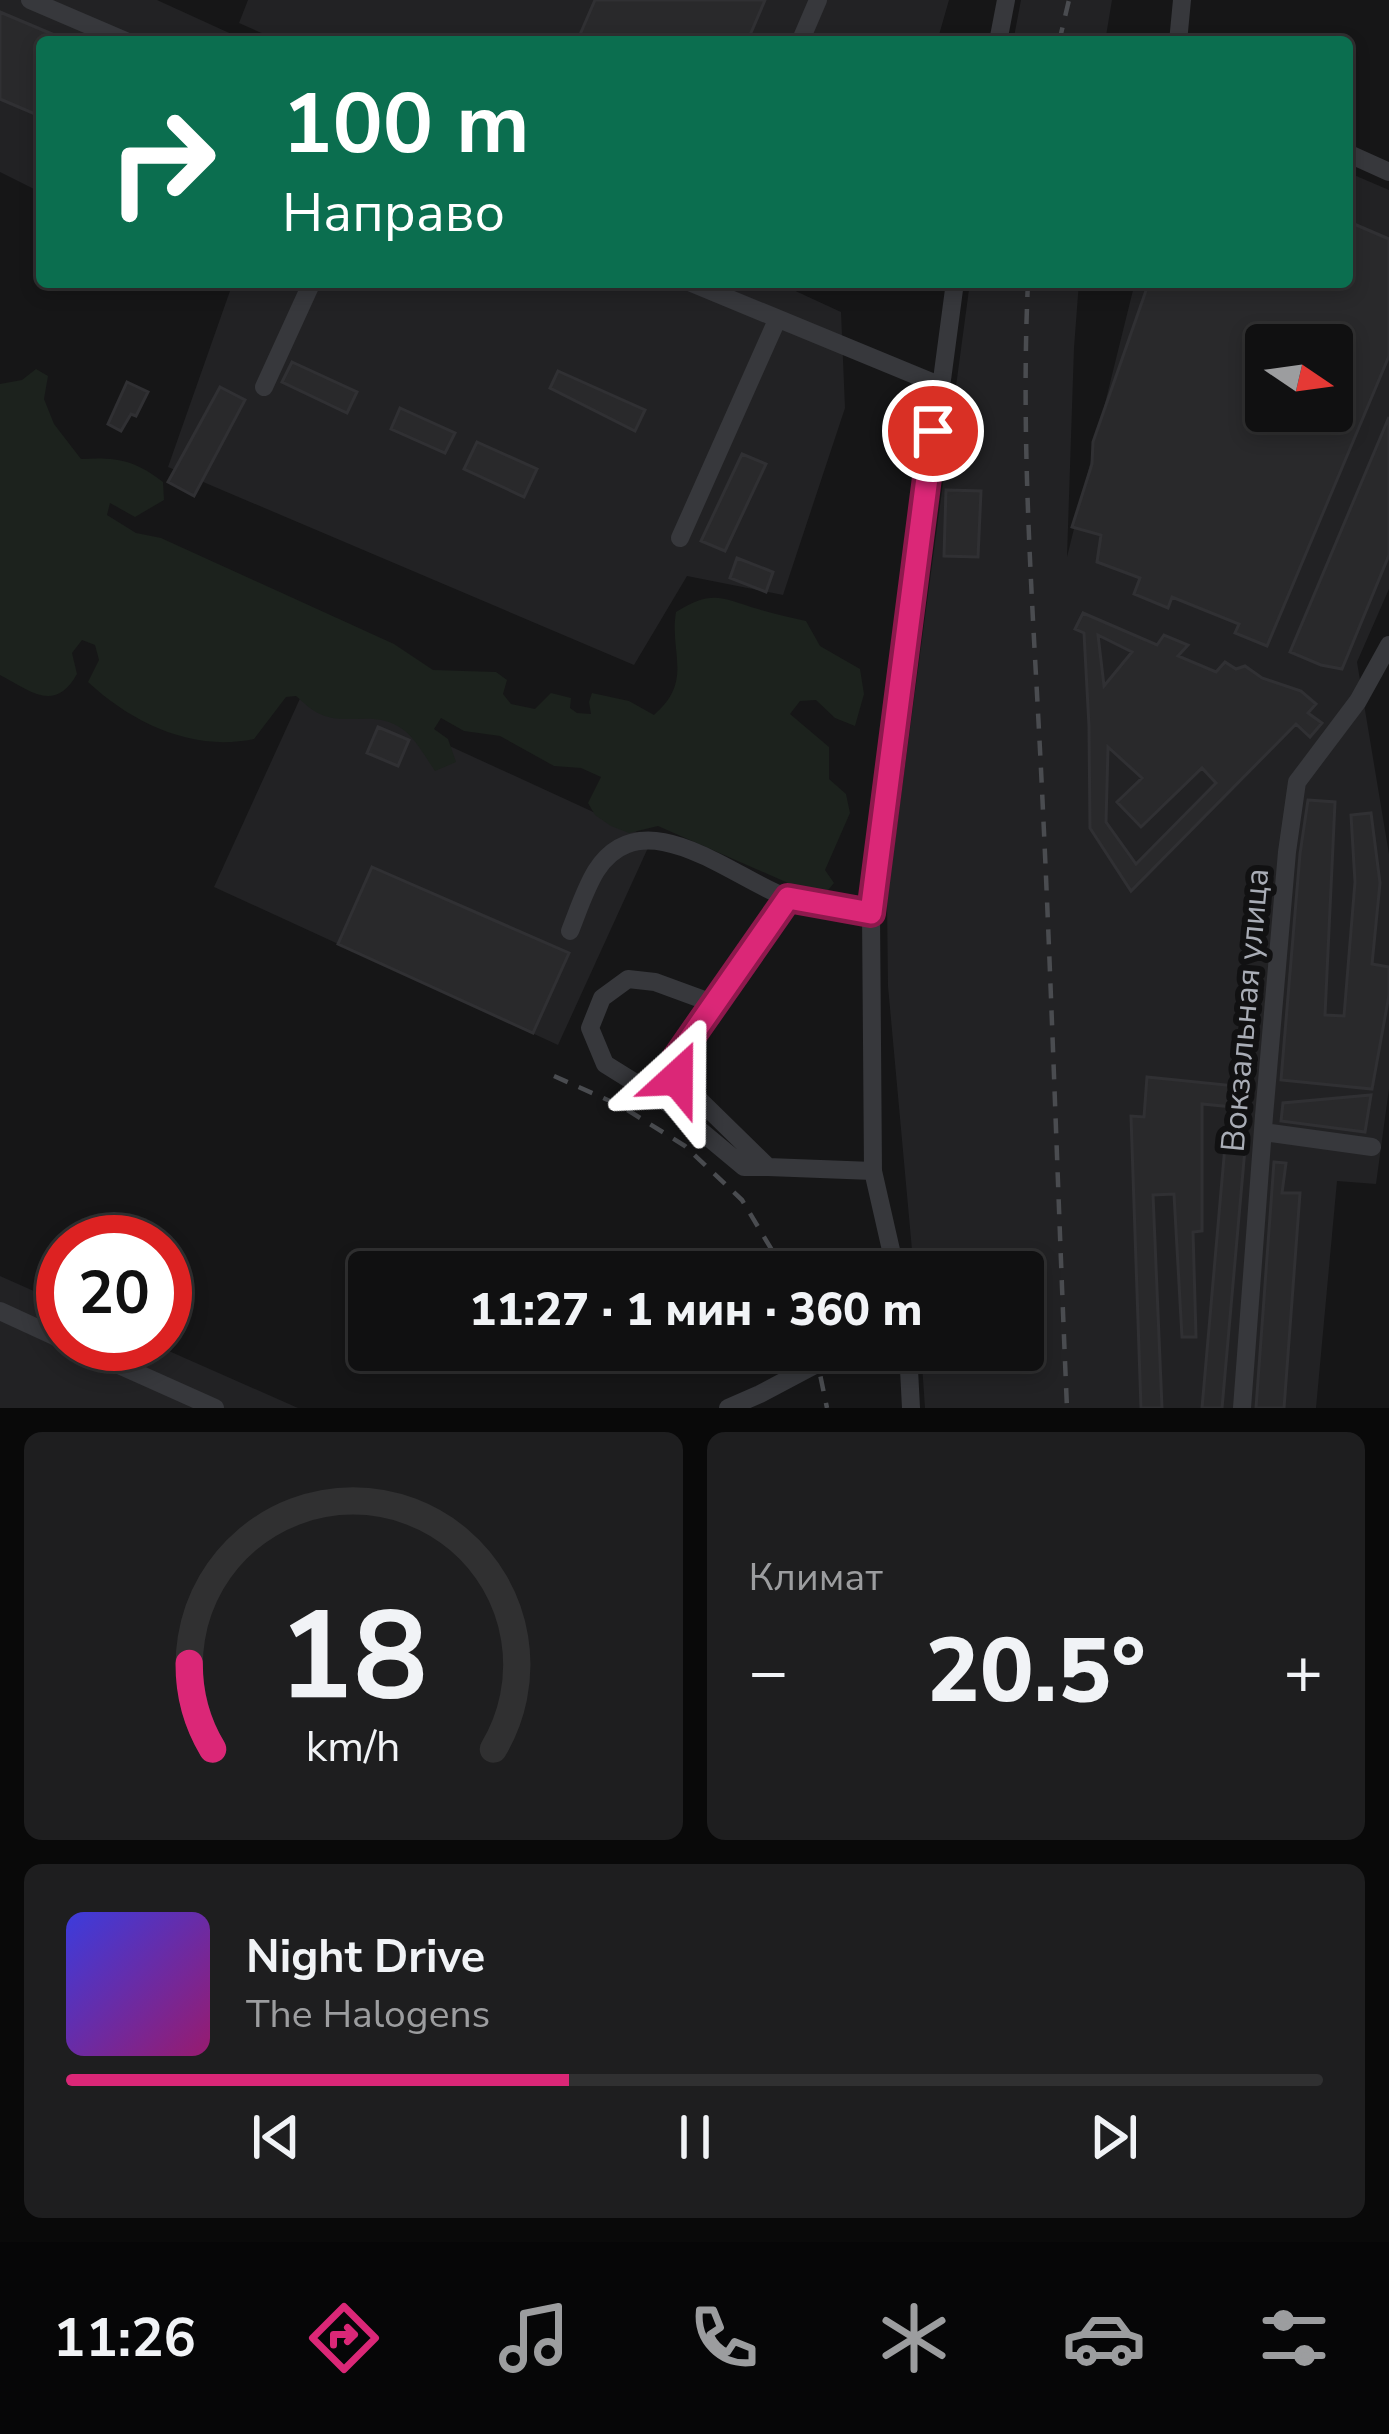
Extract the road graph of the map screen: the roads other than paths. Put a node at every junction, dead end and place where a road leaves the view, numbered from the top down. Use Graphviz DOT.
graph roads {
  1 [pos="30,0"];
  2 [pos="818,0"];
  3 [pos="1006,0"];
  4 [pos="1182,0"];
  5 [pos="114,36"];
  6 [pos="803,36"];
  7 [pos="999,36"];
  8 [pos="1179,36"];
  9 [pos="1353,156"];
  10 [pos="1389,172"];
  11 [pos="309,288"];
  12 [pos="703,288"];
  13 [pos="954,288"];
  14 [pos="777,320"];
  15 [pos="939,385"];
  16 [pos="264,387"];
  17 [pos="680,538"];
  18 [pos="1389,645"];
  19 [pos="788,898"];
  20 [pos="871,913"];
  21 [pos="570,931"];
  22 [pos="715,1004"];
  23 [pos="1264,1132"];
  24 [pos="1372,1147"];
  25 [pos="768,1167"];
  26 [pos="873,1171"];
  27 [pos="891,1251"];
  28 [pos="0,1311"];
  29 [pos="36,1328"];
  30 [pos="132,1371"];
  31 [pos="803,1371"];
  32 [pos="909,1371"];
  33 [pos="215,1408"];
  34 [pos="728,1408"];
  35 [pos="911,1408"];
  36 [pos="1242,1408"];
  1 -- 5 [label="street"];
  2 -- 6 [label="street"];
  3 -- 7 [label="street"];
  4 -- 8 [label="street"];
  9 -- 10 [label="street"];
  11 -- 16 [label="street"];
  12 -- 14 [label="street"];
  13 -- 15 [label="street"];
  14 -- 15 [label="street"];
  14 -- 17 [label="street"];
  15 -- 20 [label="street"];
  18 -- 23 [label="street, Вокзальная улица"];
  19 -- 20 [label="street"];
  19 -- 21 [label="street"];
  19 -- 22 [label="street"];
  20 -- 26 [label="street"];
  22 -- 25 [label="street"];
  22 -- 25 [label="street"];
  23 -- 24 [label="street"];
  23 -- 36 [label="street, Вокзальная улица"];
  25 -- 26 [label="street"];
  26 -- 27 [label="street"];
  28 -- 29 [label="street"];
  30 -- 33 [label="street"];
  31 -- 34 [label="street"];
  32 -- 35 [label="street"];
}
